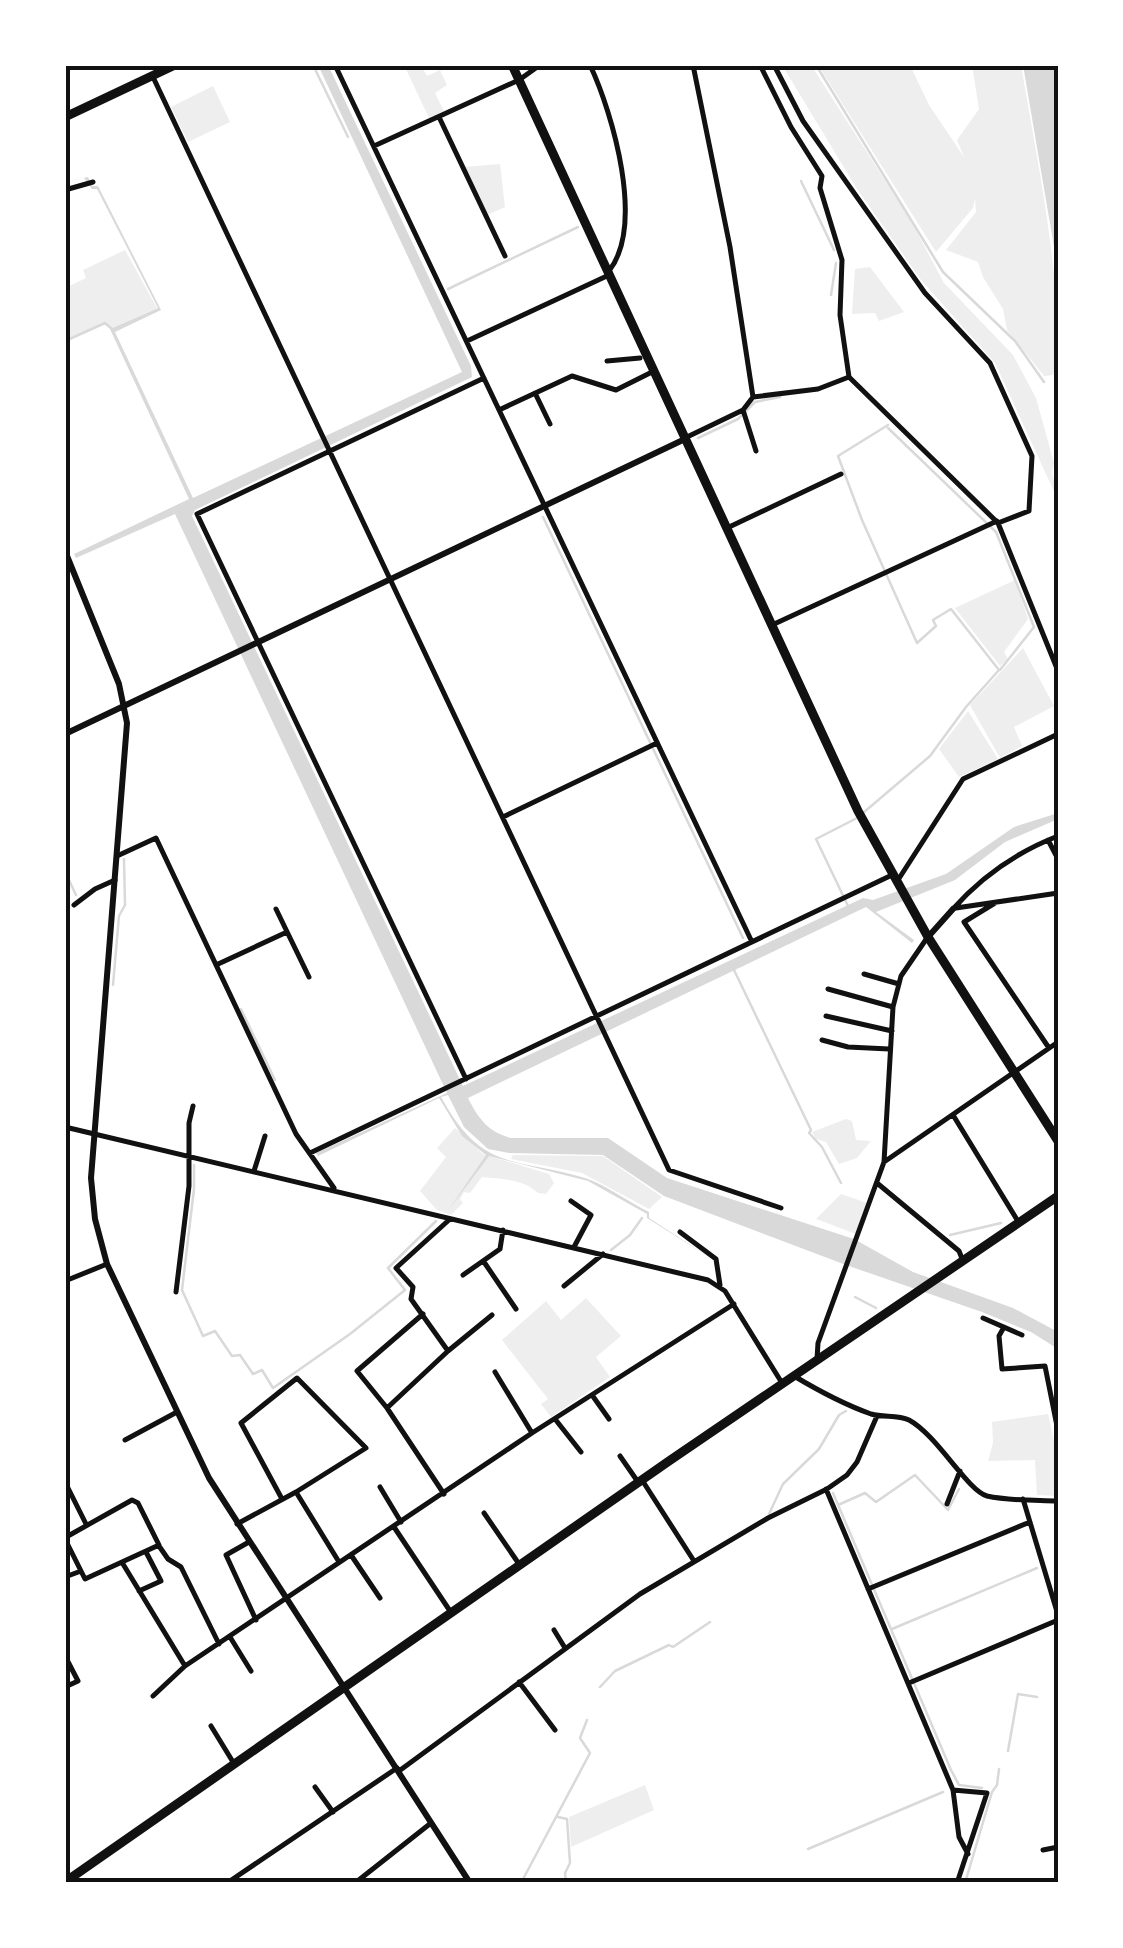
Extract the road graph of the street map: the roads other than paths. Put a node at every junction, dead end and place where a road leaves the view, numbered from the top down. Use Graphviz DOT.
graph roads {
  1 [pos="174,65"];
  2 [pos="336,65"];
  3 [pos="512,65"];
  4 [pos="540,65"];
  5 [pos="590,65"];
  6 [pos="693,65"];
  7 [pos="760,65"];
  8 [pos="774,65"];
  9 [pos="152,76"];
  10 [pos="519,80"];
  11 [pos="438,116"];
  12 [pos="65,117"];
  13 [pos="374,146"];
  14 [pos="93,182"];
  15 [pos="65,190"];
  16 [pos="506,256"];
  17 [pos="610,273"];
  18 [pos="467,341"];
  19 [pos="640,358"];
  20 [pos="607,361"];
  21 [pos="654,371"];
  22 [pos="849,377"];
  23 [pos="484,378"];
  24 [pos="536,393"];
  25 [pos="753,397"];
  26 [pos="499,410"];
  27 [pos="743,410"];
  28 [pos="550,424"];
  29 [pos="684,438"];
  30 [pos="756,451"];
  31 [pos="329,452"];
  32 [pos="841,474"];
  33 [pos="545,507"];
  34 [pos="997,522"];
  35 [pos="727,528"];
  36 [pos="65,551"];
  37 [pos="389,580"];
  38 [pos="772,625"];
  39 [pos="256,643"];
  40 [pos="1058,671"];
  41 [pos="124,706"];
  42 [pos="65,734"];
  43 [pos="1058,734"];
  44 [pos="658,743"];
  45 [pos="503,817"];
  46 [pos="1058,836"];
  47 [pos="1048,840"];
  48 [pos="117,856"];
  49 [pos="1058,859"];
  50 [pos="894,878"];
  51 [pos="115,880"];
  52 [pos="1058,893"];
  53 [pos="994,902"];
  54 [pos="74,906"];
  55 [pos="276,909"];
  56 [pos="953,909"];
  57 [pos="286,932"];
  58 [pos="928,938"];
  59 [pos="752,942"];
  60 [pos="216,965"];
  61 [pos="864,974"];
  62 [pos="309,977"];
  63 [pos="899,984"];
  64 [pos="828,989"];
  65 [pos="894,1007"];
  66 [pos="596,1016"];
  67 [pos="826,1016"];
  68 [pos="892,1031"];
  69 [pos="822,1040"];
  70 [pos="1058,1042"];
  71 [pos="1049,1048"];
  72 [pos="889,1049"];
  73 [pos="1013,1071"];
  74 [pos="466,1079"];
  75 [pos="193,1106"];
  76 [pos="952,1114"];
  77 [pos="65,1127"];
  78 [pos="96,1134"];
  79 [pos="265,1136"];
  80 [pos="1058,1141"];
  81 [pos="310,1154"];
  82 [pos="189,1158"];
  83 [pos="884,1162"];
  84 [pos="254,1171"];
  85 [pos="877,1183"];
  86 [pos="336,1191"];
  87 [pos="1058,1196"];
  88 [pos="571,1201"];
  89 [pos="781,1208"];
  90 [pos="450,1218"];
  91 [pos="1019,1222"];
  92 [pos="503,1230"];
  93 [pos="680,1232"];
  94 [pos="574,1247"];
  95 [pos="603,1254"];
  96 [pos="483,1260"];
  97 [pos="964,1262"];
  98 [pos="107,1264"];
  99 [pos="463,1274"];
  100 [pos="65,1281"];
  101 [pos="720,1285"];
  102 [pos="564,1286"];
  103 [pos="176,1292"];
  104 [pos="734,1304"];
  105 [pos="516,1309"];
  106 [pos="423,1314"];
  107 [pos="492,1315"];
  108 [pos="983,1318"];
  109 [pos="1004,1327"];
  110 [pos="1022,1335"];
  111 [pos="448,1351"];
  112 [pos="817,1359"];
  113 [pos="494,1372"];
  114 [pos="794,1375"];
  115 [pos="782,1383"];
  116 [pos="592,1395"];
  117 [pos="1055,1405"];
  118 [pos="387,1408"];
  119 [pos="177,1412"];
  120 [pos="877,1416"];
  121 [pos="609,1418"];
  122 [pos="555,1419"];
  123 [pos="1058,1431"];
  124 [pos="532,1433"];
  125 [pos="126,1440"];
  126 [pos="581,1452"];
  127 [pos="620,1456"];
  128 [pos="960,1471"];
  129 [pos="640,1481"];
  130 [pos="65,1482"];
  131 [pos="380,1487"];
  132 [pos="826,1490"];
  133 [pos="296,1492"];
  134 [pos="444,1494"];
  135 [pos="1023,1499"];
  136 [pos="282,1500"];
  137 [pos="1058,1500"];
  138 [pos="947,1504"];
  139 [pos="484,1513"];
  140 [pos="401,1522"];
  141 [pos="1030,1522"];
  142 [pos="237,1524"];
  143 [pos="86,1525"];
  144 [pos="394,1527"];
  145 [pos="249,1542"];
  146 [pos="159,1546"];
  147 [pos="146,1552"];
  148 [pos="352,1554"];
  149 [pos="694,1561"];
  150 [pos="339,1563"];
  151 [pos="123,1564"];
  152 [pos="520,1566"];
  153 [pos="81,1572"];
  154 [pos="65,1576"];
  155 [pos="868,1589"];
  156 [pos="139,1592"];
  157 [pos="288,1598"];
  158 [pos="380,1598"];
  159 [pos="452,1614"];
  160 [pos="1058,1617"];
  161 [pos="256,1620"];
  162 [pos="554,1630"];
  163 [pos="230,1637"];
  164 [pos="219,1644"];
  165 [pos="566,1648"];
  166 [pos="65,1656"];
  167 [pos="186,1666"];
  168 [pos="251,1671"];
  169 [pos="519,1682"];
  170 [pos="908,1684"];
  171 [pos="345,1686"];
  172 [pos="65,1687"];
  173 [pos="152,1696"];
  174 [pos="211,1726"];
  175 [pos="555,1730"];
  176 [pos="233,1764"];
  177 [pos="398,1770"];
  178 [pos="315,1786"];
  179 [pos="952,1790"];
  180 [pos="333,1812"];
  181 [pos="432,1823"];
  182 [pos="1058,1846"];
  183 [pos="1043,1850"];
  184 [pos="968,1854"];
  185 [pos="65,1882"];
  186 [pos="226,1883"];
  187 [pos="355,1883"];
  188 [pos="470,1883"];
  189 [pos="957,1883"];
  1 -- 9 [label="main road"];
  2 -- 13 [label="street"];
  3 -- 10 [label="main road"];
  4 -- 10 [label="street"];
  5 -- 17 [label="street"];
  6 -- 25 [label="street"];
  7 -- 22 [label="street"];
  8 -- 34 [label="street"];
  9 -- 12 [label="main road"];
  9 -- 31 [label="street"];
  10 -- 11 [label="street"];
  10 -- 17 [label="main road"];
  11 -- 13 [label="street"];
  11 -- 16 [label="street"];
  13 -- 18 [label="street"];
  14 -- 15 [label="street"];
  17 -- 18 [label="street"];
  17 -- 21 [label="main road"];
  18 -- 23 [label="street"];
  19 -- 20 [label="street"];
  21 -- 24 [label="street"];
  21 -- 29 [label="main road"];
  22 -- 25 [label="street"];
  22 -- 34 [label="street"];
  23 -- 26 [label="street"];
  23 -- 31 [label="street"];
  24 -- 26 [label="street"];
  24 -- 28 [label="street"];
  25 -- 27 [label="street"];
  26 -- 33 [label="street"];
  27 -- 29 [label="street"];
  27 -- 30 [label="street"];
  29 -- 33 [label="street"];
  29 -- 35 [label="main road"];
  31 -- 37 [label="street"];
  31 -- 39 [label="street"];
  32 -- 35 [label="street"];
  33 -- 37 [label="street"];
  33 -- 44 [label="street"];
  34 -- 38 [label="street"];
  34 -- 40 [label="street"];
  35 -- 38 [label="main road"];
  36 -- 41 [label="street"];
  37 -- 39 [label="street"];
  37 -- 45 [label="street"];
  38 -- 50 [label="main road"];
  39 -- 41 [label="street"];
  39 -- 74 [label="street"];
  41 -- 42 [label="street"];
  41 -- 48 [label="street"];
  43 -- 50 [label="street"];
  44 -- 45 [label="street"];
  44 -- 59 [label="street"];
  45 -- 66 [label="street"];
  46 -- 47 [label="street"];
  47 -- 49 [label="street"];
  47 -- 56 [label="street"];
  48 -- 51 [label="street"];
  48 -- 60 [label="street"];
  50 -- 58 [label="main road"];
  50 -- 59 [label="street"];
  51 -- 54 [label="street"];
  51 -- 78 [label="street"];
  52 -- 53 [label="street"];
  53 -- 56 [label="street"];
  53 -- 71 [label="street"];
  55 -- 57 [label="street"];
  56 -- 58 [label="street"];
  57 -- 60 [label="street"];
  57 -- 62 [label="street"];
  58 -- 63 [label="street"];
  58 -- 73 [label="main road"];
  59 -- 66 [label="street"];
  60 -- 81 [label="street"];
  61 -- 63 [label="street"];
  63 -- 65 [label="street"];
  64 -- 65 [label="street"];
  65 -- 68 [label="street"];
  66 -- 74 [label="street"];
  66 -- 89 [label="street"];
  67 -- 68 [label="street"];
  68 -- 72 [label="street"];
  69 -- 72 [label="street"];
  70 -- 71 [label="street"];
  71 -- 73 [label="street"];
  72 -- 83 [label="street"];
  73 -- 76 [label="street"];
  73 -- 80 [label="main road"];
  74 -- 81 [label="street"];
  75 -- 82 [label="street"];
  76 -- 83 [label="street"];
  76 -- 91 [label="street"];
  77 -- 78 [label="street"];
  78 -- 82 [label="street"];
  78 -- 98 [label="street"];
  79 -- 84 [label="street"];
  81 -- 86 [label="street"];
  82 -- 84 [label="street"];
  82 -- 103 [label="street"];
  83 -- 85 [label="street"];
  84 -- 86 [label="street"];
  85 -- 97 [label="street"];
  85 -- 112 [label="street"];
  86 -- 90 [label="street"];
  87 -- 91 [label="main road"];
  88 -- 94 [label="street"];
  90 -- 92 [label="street"];
  90 -- 106 [label="street"];
  91 -- 97 [label="main road"];
  92 -- 94 [label="street"];
  92 -- 96 [label="street"];
  93 -- 101 [label="street"];
  94 -- 95 [label="street"];
  95 -- 101 [label="street"];
  95 -- 102 [label="street"];
  96 -- 99 [label="street"];
  96 -- 105 [label="street"];
  97 -- 112 [label="main road"];
  98 -- 100 [label="street"];
  98 -- 119 [label="street"];
  101 -- 104 [label="street"];
  104 -- 115 [label="street"];
  104 -- 116 [label="street"];
  106 -- 111 [label="street"];
  106 -- 118 [label="street"];
  107 -- 111 [label="street"];
  108 -- 109 [label="street"];
  109 -- 110 [label="street"];
  109 -- 117 [label="street"];
  111 -- 118 [label="street"];
  112 -- 114 [label="main road"];
  113 -- 124 [label="street"];
  114 -- 115 [label="main road"];
  114 -- 120 [label="street"];
  115 -- 129 [label="main road"];
  116 -- 121 [label="street"];
  116 -- 122 [label="street"];
  117 -- 123 [label="street"];
  118 -- 134 [label="street"];
  119 -- 125 [label="street"];
  119 -- 142 [label="street"];
  120 -- 128 [label="street"];
  120 -- 132 [label="street"];
  122 -- 124 [label="street"];
  122 -- 126 [label="street"];
  124 -- 134 [label="street"];
  127 -- 129 [label="street"];
  128 -- 135 [label="street"];
  128 -- 138 [label="street"];
  129 -- 149 [label="street"];
  129 -- 152 [label="main road"];
  130 -- 143 [label="street"];
  131 -- 140 [label="street"];
  132 -- 149 [label="street"];
  132 -- 155 [label="street"];
  133 -- 136 [label="street"];
  133 -- 136 [label="street"];
  133 -- 150 [label="street"];
  134 -- 140 [label="street"];
  135 -- 137 [label="street"];
  135 -- 141 [label="street"];
  136 -- 142 [label="street"];
  139 -- 152 [label="street"];
  140 -- 144 [label="street"];
  141 -- 155 [label="street"];
  141 -- 160 [label="street"];
  142 -- 145 [label="street"];
  143 -- 146 [label="street"];
  143 -- 153 [label="street"];
  144 -- 148 [label="street"];
  144 -- 159 [label="street"];
  145 -- 157 [label="street"];
  145 -- 161 [label="street"];
  146 -- 147 [label="street"];
  146 -- 164 [label="street"];
  147 -- 151 [label="street"];
  147 -- 156 [label="street"];
  148 -- 150 [label="street"];
  148 -- 158 [label="street"];
  149 -- 165 [label="street"];
  150 -- 157 [label="street"];
  151 -- 153 [label="street"];
  151 -- 156 [label="street"];
  152 -- 159 [label="main road"];
  153 -- 154 [label="street"];
  155 -- 170 [label="street"];
  156 -- 167 [label="street"];
  157 -- 161 [label="street"];
  157 -- 171 [label="street"];
  159 -- 171 [label="main road"];
  160 -- 170 [label="street"];
  161 -- 163 [label="street"];
  162 -- 165 [label="street"];
  163 -- 164 [label="street"];
  163 -- 168 [label="street"];
  164 -- 167 [label="street"];
  165 -- 169 [label="street"];
  166 -- 172 [label="street"];
  167 -- 173 [label="street"];
  169 -- 175 [label="street"];
  169 -- 177 [label="street"];
  170 -- 179 [label="street"];
  171 -- 176 [label="main road"];
  171 -- 177 [label="street"];
  174 -- 176 [label="street"];
  176 -- 185 [label="main road"];
  177 -- 180 [label="street"];
  177 -- 181 [label="street"];
  178 -- 180 [label="street"];
  179 -- 184 [label="street"];
  179 -- 184 [label="street"];
  180 -- 186 [label="street"];
  181 -- 187 [label="street"];
  181 -- 188 [label="street"];
  182 -- 183 [label="street"];
  184 -- 189 [label="street"];
}
